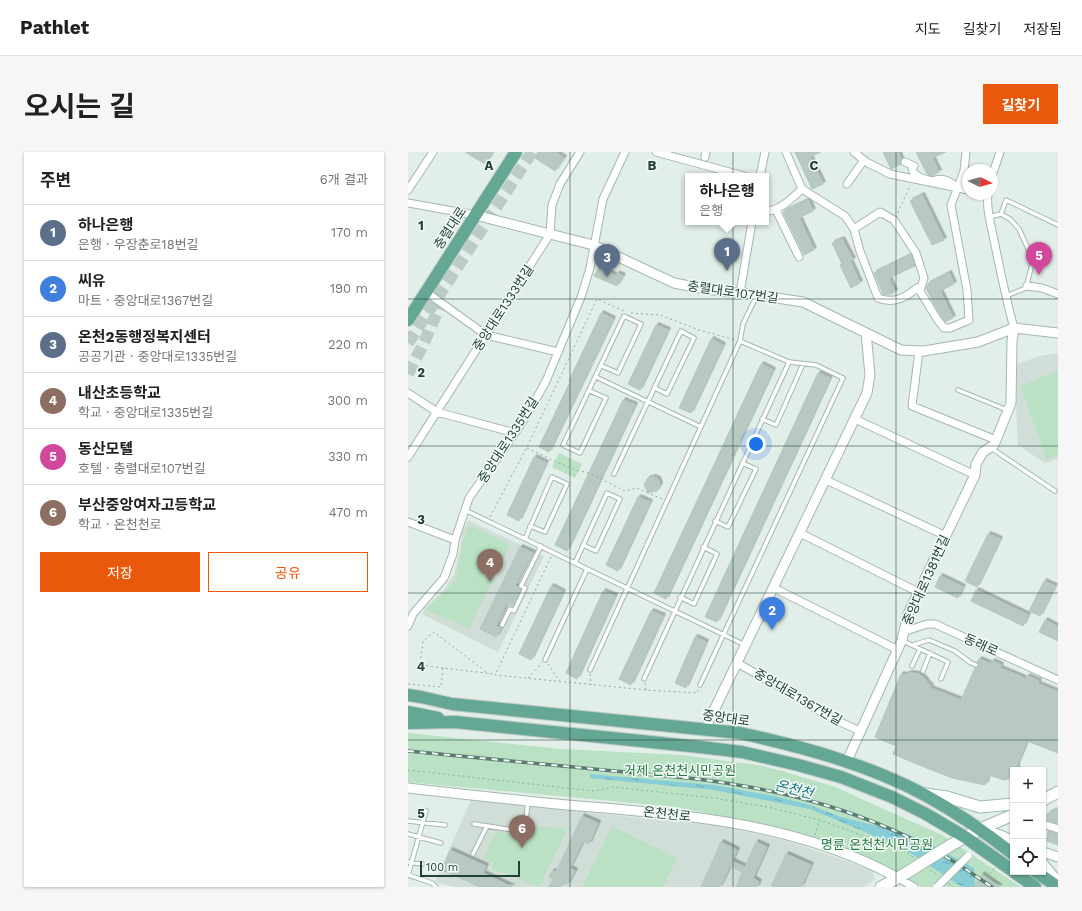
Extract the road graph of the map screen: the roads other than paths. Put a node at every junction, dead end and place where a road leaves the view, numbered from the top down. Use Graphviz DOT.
graph roads {
  1 [pos="433,152"];
  2 [pos="580,152"];
  3 [pos="625,152"];
  4 [pos="656,152"];
  5 [pos="765,152"];
  6 [pos="786,152"];
  7 [pos="854,152"];
  8 [pos="966,152"];
  9 [pos="1000,152"];
  10 [pos="514,153"];
  11 [pos="864,160"];
  12 [pos="905,162"];
  13 [pos="996,164"];
  14 [pos="733,173"];
  15 [pos="761,173"];
  16 [pos="846,184"];
  17 [pos="958,188"];
  18 [pos="802,189"];
  19 [pos="962,189"];
  20 [pos="408,190"];
  21 [pos="987,200"];
  22 [pos="408,203"];
  23 [pos="776,210"];
  24 [pos="769,211"];
  25 [pos="1001,214"];
  26 [pos="475,215"];
  27 [pos="989,217"];
  28 [pos="1058,224"];
  29 [pos="751,225"];
  30 [pos="854,229"];
  31 [pos="550,234"];
  32 [pos="593,245"];
  33 [pos="799,257"];
  34 [pos="1027,286"];
  35 [pos="920,291"];
  36 [pos="426,292"];
  37 [pos="740,293"];
  38 [pos="1058,294"];
  39 [pos="757,295"];
  40 [pos="1005,296"];
  41 [pos="408,320"];
  42 [pos="1014,328"];
  43 [pos="866,333"];
  44 [pos="1058,333"];
  45 [pos="486,335"];
  46 [pos="740,341"];
  47 [pos="920,351"];
  48 [pos="558,352"];
  49 [pos="788,362"];
  50 [pos="804,364"];
  51 [pos="602,366"];
  52 [pos="596,377"];
  53 [pos="655,388"];
  54 [pos="958,390"];
  55 [pos="590,391"];
  56 [pos="408,393"];
  57 [pos="649,402"];
  58 [pos="1008,411"];
  59 [pos="437,412"];
  60 [pos="762,419"];
  61 [pos="855,420"];
  62 [pos="701,427"];
  63 [pos="515,433"];
  64 [pos="993,444"];
  65 [pos="408,457"];
  66 [pos="742,463"];
  67 [pos="614,474"];
  68 [pos="975,475"];
  69 [pos="826,480"];
  70 [pos="1055,491"];
  71 [pos="465,510"];
  72 [pos="716,521"];
  73 [pos="408,522"];
  74 [pos="530,526"];
  75 [pos="800,534"];
  76 [pos="946,536"];
  77 [pos="524,539"];
  78 [pos="455,540"];
  79 [pos="583,545"];
  80 [pos="540,546"];
  81 [pos="703,547"];
  82 [pos="575,563"];
  83 [pos="587,569"];
  84 [pos="627,588"];
  85 [pos="774,588"];
  86 [pos="918,592"];
  87 [pos="680,598"];
  88 [pos="674,611"];
  89 [pos="502,625"];
  90 [pos="408,626"];
  91 [pos="723,634"];
  92 [pos="902,636"];
  93 [pos="746,645"];
  94 [pos="913,645"];
  95 [pos="920,649"];
  96 [pos="898,650"];
  97 [pos="930,653"];
  98 [pos="545,660"];
  99 [pos="737,663"];
  100 [pos="976,665"];
  101 [pos="912,666"];
  102 [pos="590,670"];
  103 [pos="923,671"];
  104 [pos="644,679"];
  105 [pos="941,679"];
  106 [pos="1058,680"];
  107 [pos="700,686"];
  108 [pos="408,695"];
  109 [pos="408,704"];
  110 [pos="452,704"];
  111 [pos="408,712"];
  112 [pos="455,722"];
  113 [pos="408,723"];
  114 [pos="706,729"];
  115 [pos="860,731"];
  116 [pos="847,761"];
  117 [pos="408,788"];
  118 [pos="1058,792"];
  119 [pos="924,794"];
  120 [pos="1046,798"];
  121 [pos="528,801"];
  122 [pos="1010,804"];
  123 [pos="426,811"];
  124 [pos="1010,815"];
  125 [pos="408,821"];
  126 [pos="422,822"];
  127 [pos="474,824"];
  128 [pos="445,825"];
  129 [pos="1046,825"];
  130 [pos="487,826"];
  131 [pos="980,829"];
  132 [pos="1058,829"];
  133 [pos="408,834"];
  134 [pos="418,836"];
  135 [pos="965,837"];
  136 [pos="1010,840"];
  137 [pos="441,843"];
  138 [pos="979,847"];
  139 [pos="1010,852"];
  140 [pos="1046,853"];
  141 [pos="473,854"];
  142 [pos="1058,856"];
  143 [pos="409,862"];
  144 [pos="422,864"];
  145 [pos="1046,869"];
  146 [pos="1010,870"];
  147 [pos="408,875"];
  148 [pos="1017,875"];
  149 [pos="1040,875"];
  150 [pos="901,877"];
  151 [pos="1058,883"];
  152 [pos="436,887"];
  153 [pos="881,887"];
  154 [pos="914,887"];
  155 [pos="936,887"];
  156 [pos="1035,887"];
  157 [pos="1058,887"];
  1 -- 20 [label="street"];
  2 -- 31 [label="street, 중앙대로1333번길"];
  3 -- 32 [label="street, 중앙대로1335번길"];
  4 -- 14 [label="street"];
  5 -- 15 [label="street"];
  6 -- 18 [label="street"];
  7 -- 11 [label="street"];
  8 -- 17 [label="street"];
  9 -- 13 [label="street"];
  10 -- 26 [label="main road, 충렬대로"];
  11 -- 16 [label="street"];
  11 -- 17 [label="street"];
  12 -- 17 [label="street"];
  17 -- 19 [label="street"];
  17 -- 35 [label="street"];
  18 -- 23 [label="street"];
  18 -- 30 [label="street"];
  21 -- 27 [label="street"];
  22 -- 26 [label="street"];
  23 -- 24 [label="street"];
  23 -- 33 [label="street"];
  25 -- 27 [label="lane"];
  25 -- 28 [label="lane"];
  25 -- 34 [label="lane"];
  26 -- 31 [label="street, 충렬대로107번길"];
  26 -- 36 [label="main road, 충렬대로"];
  27 -- 40 [label="street"];
  29 -- 37 [label="street"];
  30 -- 35 [label="street"];
  30 -- 35 [label="street"];
  31 -- 32 [label="street, 충렬대로107번길"];
  31 -- 45 [label="street, 중앙대로1333번길"];
  32 -- 37 [label="street, 충렬대로107번길"];
  32 -- 48 [label="street, 중앙대로1335번길"];
  34 -- 38 [label="street"];
  34 -- 40 [label="lane"];
  36 -- 41 [label="main road, 충렬대로"];
  36 -- 45 [label="street"];
  37 -- 39 [label="street, 충렬대로107번길"];
  39 -- 43 [label="street, 충렬대로107번길"];
  39 -- 46 [label="lane"];
  40 -- 42 [label="street"];
  42 -- 44 [label="street, 충렬대로107번길"];
  42 -- 47 [label="street, 충렬대로107번길"];
  42 -- 58 [label="street, 중앙대로1381번길"];
  43 -- 47 [label="street, 충렬대로107번길"];
  43 -- 61 [label="street, 중앙대로1367번길"];
  45 -- 48 [label="street"];
  45 -- 59 [label="street, 중앙대로1333번길"];
  46 -- 49 [label="lane"];
  46 -- 62 [label="lane"];
  47 -- 64 [label="street"];
  48 -- 63 [label="street, 중앙대로1335번길"];
  49 -- 50 [label="lane"];
  49 -- 60 [label="lane"];
  50 -- 60 [label="lane"];
  50 -- 91 [label="lane"];
  51 -- 51 [label="lane"];
  51 -- 52 [label="lane"];
  52 -- 55 [label="lane"];
  52 -- 57 [label="lane"];
  53 -- 53 [label="lane"];
  53 -- 57 [label="lane"];
  54 -- 58 [label="lane"];
  55 -- 55 [label="lane"];
  56 -- 59 [label="street"];
  57 -- 62 [label="lane"];
  57 -- 67 [label="lane"];
  58 -- 64 [label="street, 중앙대로1381번길"];
  59 -- 63 [label="street"];
  59 -- 65 [label="street, 중앙대로1333번길"];
  60 -- 66 [label="lane"];
  61 -- 68 [label="street"];
  61 -- 69 [label="street, 중앙대로1367번길"];
  62 -- 84 [label="lane"];
  63 -- 71 [label="street, 중앙대로1335번길"];
  64 -- 68 [label="street, 중앙대로1381번길"];
  64 -- 70 [label="lane"];
  66 -- 72 [label="lane"];
  66 -- 72 [label="lane"];
  68 -- 76 [label="street, 중앙대로1381번길"];
  69 -- 75 [label="street, 중앙대로1367번길"];
  69 -- 76 [label="street"];
  71 -- 77 [label="lane"];
  71 -- 78 [label="street, 중앙대로1335번길"];
  72 -- 81 [label="lane"];
  73 -- 78 [label="street"];
  74 -- 74 [label="lane"];
  74 -- 77 [label="lane"];
  75 -- 85 [label="street, 중앙대로1367번길"];
  75 -- 86 [label="street"];
  76 -- 86 [label="street, 중앙대로1381번길"];
  77 -- 80 [label="lane"];
  78 -- 90 [label="street, 중앙대로1335번길"];
  79 -- 79 [label="lane"];
  79 -- 82 [label="lane"];
  80 -- 82 [label="lane"];
  80 -- 89 [label="lane"];
  81 -- 87 [label="lane"];
  81 -- 87 [label="lane"];
  82 -- 83 [label="lane"];
  83 -- 84 [label="lane"];
  83 -- 98 [label="lane"];
  84 -- 88 [label="lane"];
  84 -- 102 [label="lane"];
  85 -- 93 [label="street, 중앙대로1367번길"];
  85 -- 96 [label="street"];
  86 -- 92 [label="street, 중앙대로1381번길"];
  87 -- 88 [label="lane"];
  88 -- 91 [label="lane"];
  88 -- 104 [label="lane"];
  91 -- 93 [label="lane"];
  91 -- 107 [label="lane"];
  92 -- 94 [label="lane"];
  92 -- 96 [label="street, 중앙대로1381번길"];
  92 -- 106 [label="street, 동래로"];
  93 -- 99 [label="street, 중앙대로1367번길"];
  94 -- 95 [label="lane"];
  94 -- 100 [label="lane"];
  95 -- 97 [label="lane"];
  95 -- 101 [label="lane"];
  96 -- 115 [label="street, 중앙대로1381번길"];
  97 -- 103 [label="lane"];
  97 -- 105 [label="lane"];
  99 -- 114 [label="street, 중앙대로1367번길"];
  99 -- 115 [label="street, 중앙대로1367번길"];
  108 -- 110 [label="main road, 중앙대로"];
  109 -- 110 [label="main road"];
  110 -- 114 [label="main road, 중앙대로"];
  111 -- 112 [label="main road"];
  112 -- 113 [label="main road"];
  112 -- 135 [label="main road"];
  114 -- 116 [label="main road, 중앙대로"];
  115 -- 116 [label="street, 중앙대로1381번길"];
  116 -- 119 [label="main road, 중앙대로"];
  117 -- 121 [label="street, 온천천로"];
  118 -- 120 [label="main road"];
  119 -- 122 [label="main road"];
  119 -- 131 [label="main road, 중앙대로"];
  121 -- 130 [label="lane"];
  121 -- 150 [label="street, 온천천로"];
  123 -- 126 [label="lane"];
  124 -- 131 [label="main road"];
  125 -- 126 [label="lane"];
  126 -- 128 [label="lane"];
  126 -- 134 [label="lane"];
  127 -- 130 [label="lane"];
  129 -- 132 [label="street"];
  130 -- 141 [label="lane"];
  131 -- 135 [label="main road"];
  131 -- 136 [label="street"];
  131 -- 139 [label="main road, 중앙대로"];
  133 -- 134 [label="lane"];
  134 -- 137 [label="lane"];
  134 -- 143 [label="lane"];
  135 -- 138 [label="main road"];
  135 -- 150 [label="main road, bridge"];
  138 -- 146 [label="main road"];
  138 -- 155 [label="street, bridge"];
  140 -- 142 [label="street"];
  143 -- 144 [label="lane"];
  143 -- 147 [label="lane"];
  145 -- 151 [label="main road"];
  147 -- 152 [label="lane"];
  148 -- 156 [label="main road"];
  149 -- 157 [label="main road"];
  150 -- 153 [label="main road"];
  150 -- 154 [label="street, 온천천로"];
}
